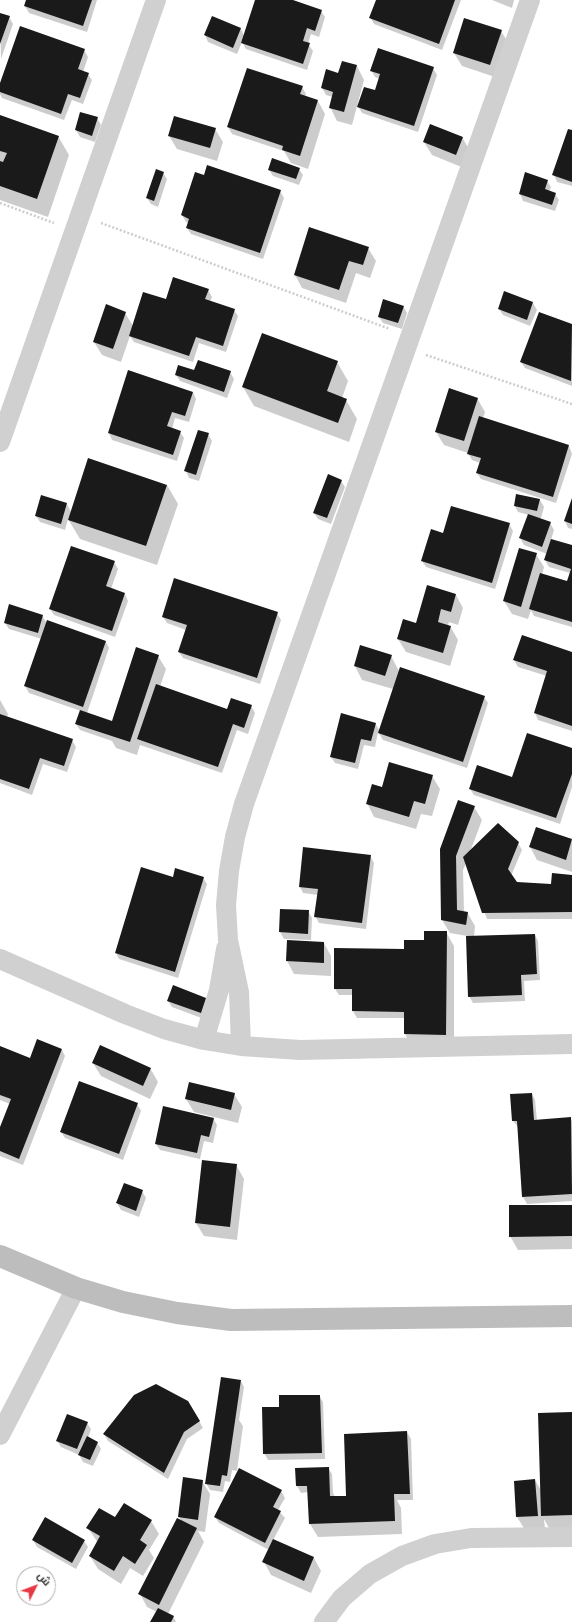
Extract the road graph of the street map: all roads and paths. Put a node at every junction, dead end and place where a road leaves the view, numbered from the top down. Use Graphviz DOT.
graph roads {
  1 [pos="156,0"];
  2 [pos="530,0"];
  3 [pos="0,204"];
  4 [pos="78,223"];
  5 [pos="408,342"];
  6 [pos="572,404"];
  7 [pos="0,442"];
  8 [pos="228,940"];
  9 [pos="0,959"];
  10 [pos="204,1040"];
  11 [pos="572,1044"];
  12 [pos="241,1046"];
  13 [pos="0,1256"];
  14 [pos="76,1288"];
  15 [pos="572,1316"];
  16 [pos="0,1434"];
  17 [pos="572,1537"];
  18 [pos="324,1622"];
  1 -- 4 [label="street"];
  2 -- 5 [label="street"];
  3 -- 4 [label="path"];
  4 -- 5 [label="path"];
  4 -- 7 [label="street"];
  5 -- 6 [label="path"];
  5 -- 8 [label="street"];
  8 -- 10 [label="street"];
  8 -- 12 [label="street"];
  9 -- 10 [label="street"];
  10 -- 12 [label="street"];
  11 -- 12 [label="street"];
  13 -- 14 [label="street"];
  14 -- 15 [label="street"];
  14 -- 16 [label="street"];
  17 -- 18 [label="street"];
}
